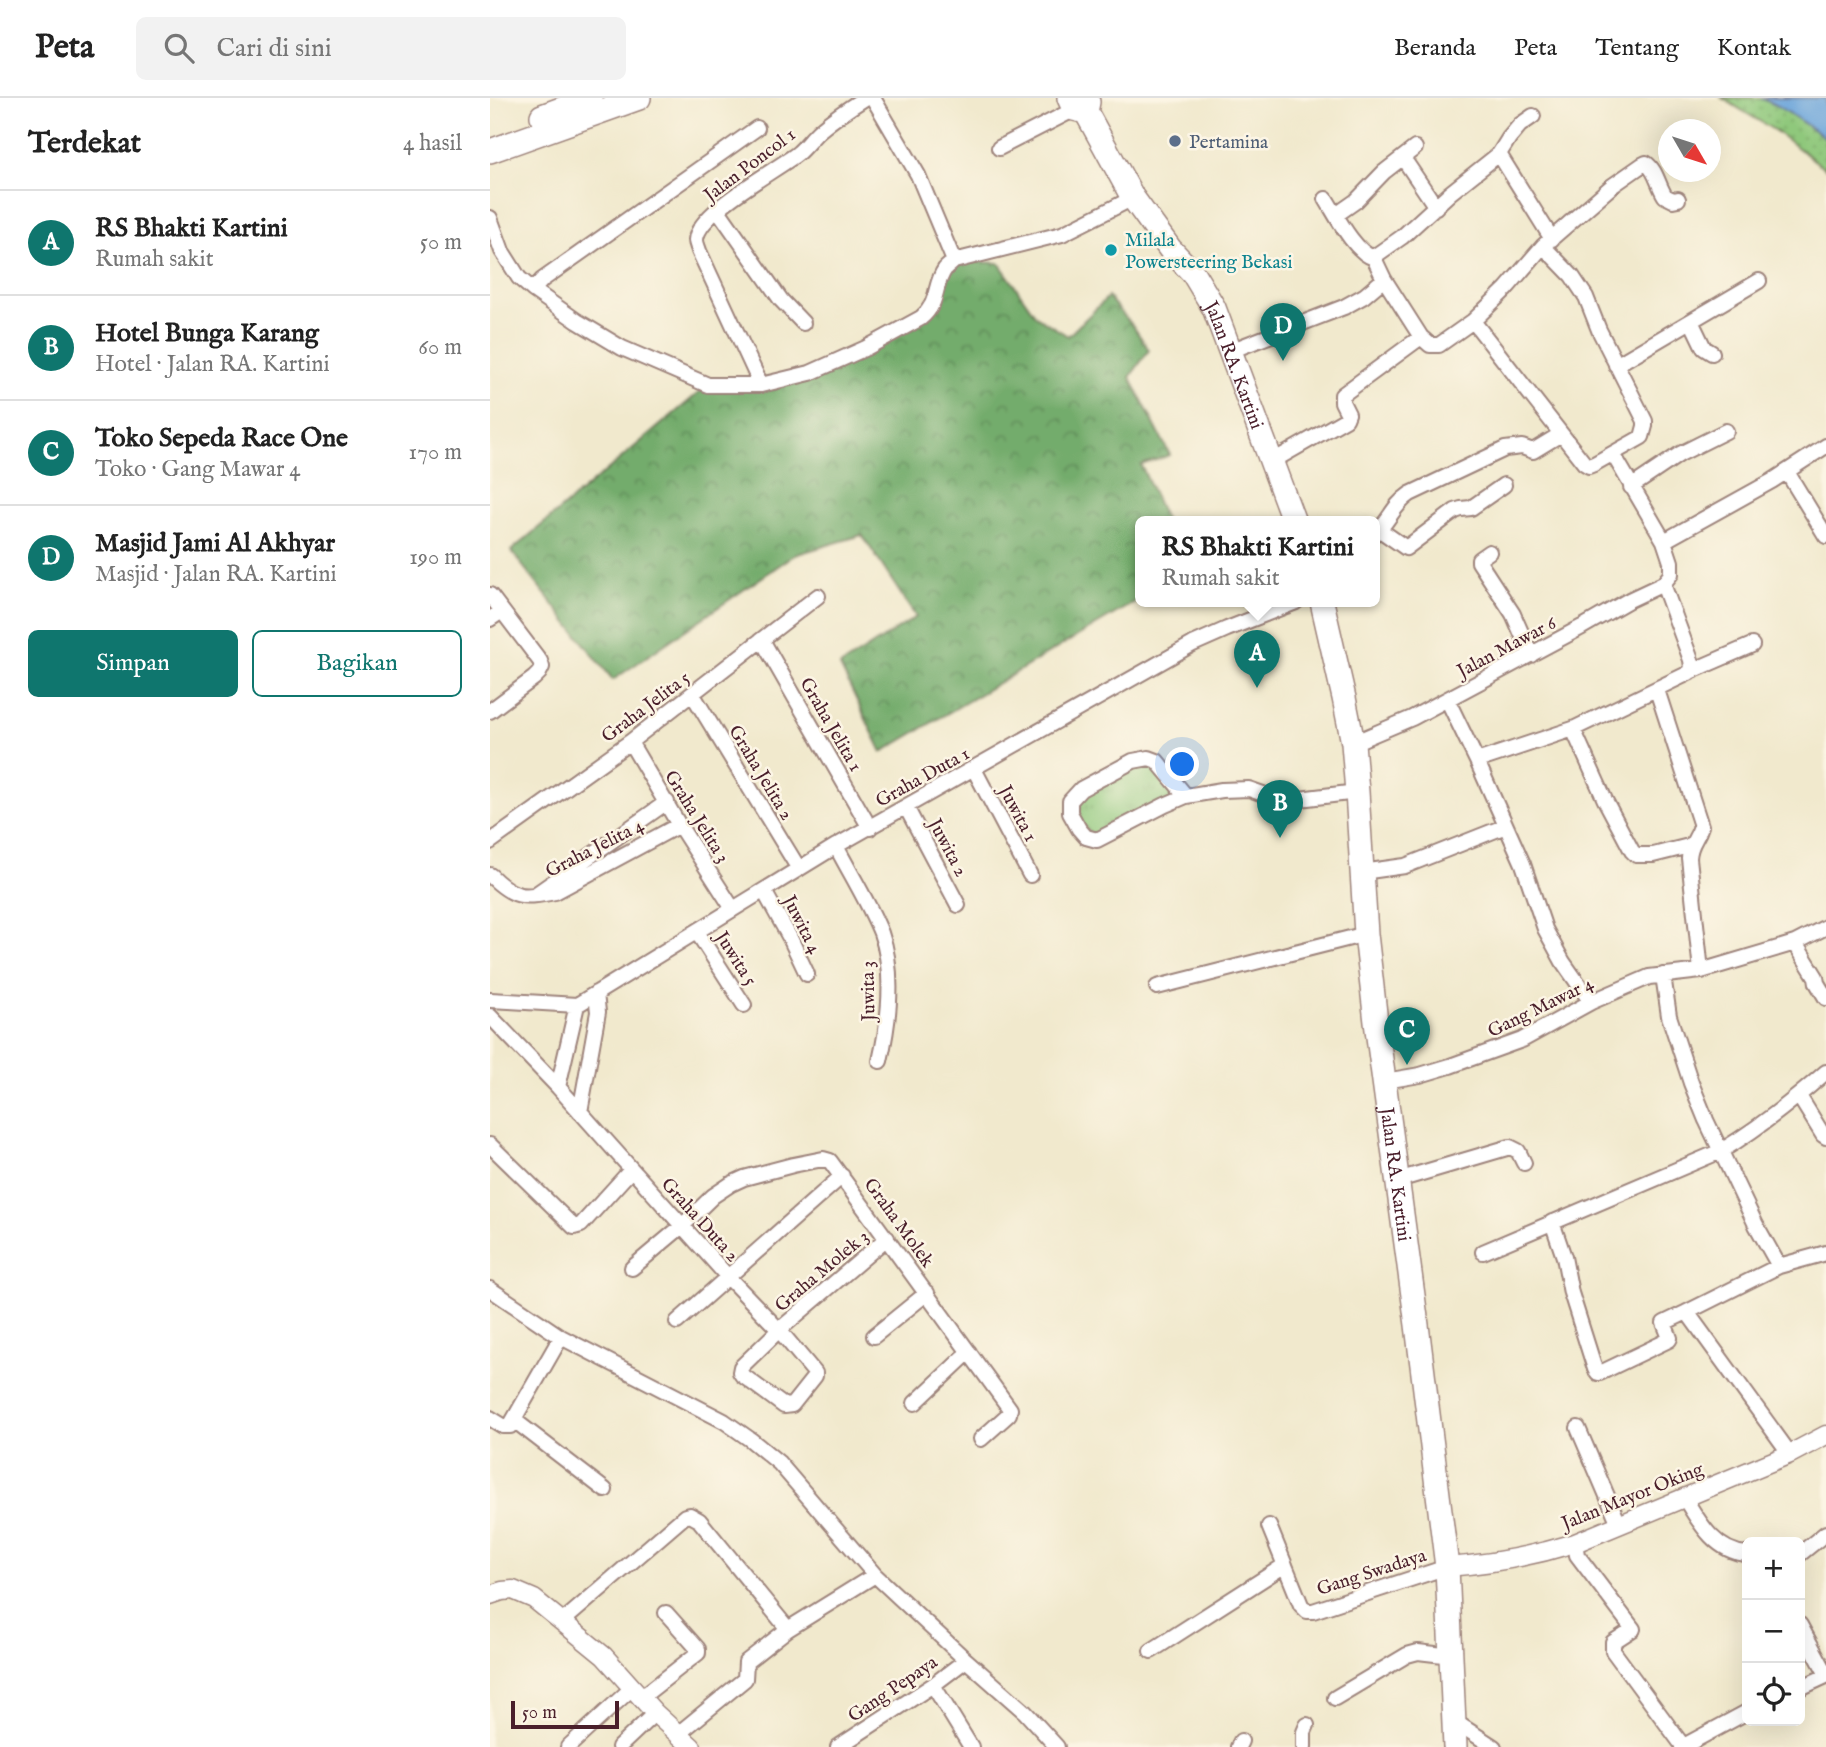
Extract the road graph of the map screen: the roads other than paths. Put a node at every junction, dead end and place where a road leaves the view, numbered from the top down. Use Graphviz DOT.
graph roads {
  1 [pos="591,98"];
  2 [pos="639,98"];
  3 [pos="865,98"];
  4 [pos="873,98"];
  5 [pos="1081,104"];
  6 [pos="1533,117"];
  7 [pos="757,128"];
  8 [pos="490,135"];
  9 [pos="1415,148"];
  10 [pos="999,149"];
  11 [pos="490,151"];
  12 [pos="1499,153"];
  13 [pos="1403,158"];
  14 [pos="1133,198"];
  15 [pos="1326,199"];
  16 [pos="1678,199"];
  17 [pos="1436,207"];
  18 [pos="718,210"];
  19 [pos="1336,215"];
  20 [pos="490,218"];
  21 [pos="1547,243"];
  22 [pos="1374,258"];
  23 [pos="954,261"];
  24 [pos="1384,279"];
  25 [pos="1759,281"];
  26 [pos="533,290"];
  27 [pos="1474,321"];
  28 [pos="1690,321"];
  29 [pos="803,323"];
  30 [pos="1420,337"];
  31 [pos="1230,351"];
  32 [pos="1712,353"];
  33 [pos="1616,365"];
  34 [pos="761,385"];
  35 [pos="1726,432"];
  36 [pos="1561,434"];
  37 [pos="1826,446"];
  38 [pos="1613,454"];
  39 [pos="1271,462"];
  40 [pos="1787,472"];
  41 [pos="1504,485"];
  42 [pos="1631,487"];
  43 [pos="1292,516"];
  44 [pos="1380,528"];
  45 [pos="1380,534"];
  46 [pos="1826,536"];
  47 [pos="1664,541"];
  48 [pos="1489,552"];
  49 [pos="1667,579"];
  50 [pos="490,595"];
  51 [pos="818,596"];
  52 [pos="1283,607"];
  53 [pos="1323,607"];
  54 [pos="496,615"];
  55 [pos="762,640"];
  56 [pos="1752,645"];
  57 [pos="1531,655"];
  58 [pos="1692,671"];
  59 [pos="1657,690"];
  60 [pos="693,695"];
  61 [pos="1447,699"];
  62 [pos="490,711"];
  63 [pos="1573,729"];
  64 [pos="630,742"];
  65 [pos="1353,743"];
  66 [pos="1477,761"];
  67 [pos="974,769"];
  68 [pos="1357,792"];
  69 [pos="1186,796"];
  70 [pos="667,802"];
  71 [pos="906,807"];
  72 [pos="679,825"];
  73 [pos="1506,826"];
  74 [pos="870,828"];
  75 [pos="490,842"];
  76 [pos="836,846"];
  77 [pos="1689,846"];
  78 [pos="799,869"];
  79 [pos="1362,872"];
  80 [pos="490,875"];
  81 [pos="1030,875"];
  82 [pos="764,891"];
  83 [pos="533,896"];
  84 [pos="958,905"];
  85 [pos="733,909"];
  86 [pos="1826,927"];
  87 [pos="697,932"];
  88 [pos="1366,934"];
  89 [pos="1795,943"];
  90 [pos="1701,971"];
  91 [pos="807,974"];
  92 [pos="1663,975"];
  93 [pos="1157,987"];
  94 [pos="596,993"];
  95 [pos="1826,998"];
  96 [pos="490,1000"];
  97 [pos="1591,1002"];
  98 [pos="577,1005"];
  99 [pos="744,1005"];
  100 [pos="490,1016"];
  101 [pos="880,1061"];
  102 [pos="1826,1072"];
  103 [pos="1388,1080"];
  104 [pos="558,1087"];
  105 [pos="1799,1096"];
  106 [pos="580,1112"];
  107 [pos="1826,1137"];
  108 [pos="490,1145"];
  109 [pos="1721,1152"];
  110 [pos="1524,1163"];
  111 [pos="631,1170"];
  112 [pos="842,1176"];
  113 [pos="1398,1180"];
  114 [pos="1552,1223"];
  115 [pos="682,1226"];
  116 [pos="887,1238"];
  117 [pos="1483,1252"];
  118 [pos="1826,1253"];
  119 [pos="1779,1266"];
  120 [pos="632,1268"];
  121 [pos="728,1277"];
  122 [pos="490,1289"];
  123 [pos="927,1293"];
  124 [pos="1687,1312"];
  125 [pos="677,1322"];
  126 [pos="779,1330"];
  127 [pos="874,1336"];
  128 [pos="561,1337"];
  129 [pos="969,1352"];
  130 [pos="742,1375"];
  131 [pos="915,1403"];
  132 [pos="490,1418"];
  133 [pos="514,1420"];
  134 [pos="1577,1428"];
  135 [pos="1826,1435"];
  136 [pos="981,1439"];
  137 [pos="1790,1454"];
  138 [pos="605,1490"];
  139 [pos="1684,1497"];
  140 [pos="1619,1524"];
  141 [pos="1269,1526"];
  142 [pos="1825,1537"];
  143 [pos="1575,1543"];
  144 [pos="1805,1551"];
  145 [pos="1742,1553"];
  146 [pos="1286,1565"];
  147 [pos="1447,1567"];
  148 [pos="875,1575"];
  149 [pos="490,1595"];
  150 [pos="666,1613"];
  151 [pos="562,1622"];
  152 [pos="788,1629"];
  153 [pos="1805,1635"];
  154 [pos="1151,1651"];
  155 [pos="1452,1656"];
  156 [pos="966,1660"];
  157 [pos="1826,1675"];
  158 [pos="933,1685"];
  159 [pos="1805,1686"];
  160 [pos="637,1693"];
  161 [pos="1335,1698"];
  162 [pos="655,1713"];
  163 [pos="1742,1715"];
  164 [pos="1454,1721"];
  165 [pos="1307,1724"];
  166 [pos="688,1743"];
  167 [pos="568,1747"];
  168 [pos="619,1747"];
  169 [pos="838,1747"];
  170 [pos="971,1747"];
  171 [pos="1057,1747"];
  172 [pos="1304,1747"];
  173 [pos="1455,1747"];
  174 [pos="1494,1747"];
  175 [pos="1682,1747"];
  1 -- 8 [label="main road"];
  2 -- 11 [label="main road"];
  3 -- 18 [label="street, Jalan Poncol 1"];
  4 -- 23 [label="street"];
  5 -- 10 [label="street"];
  5 -- 14 [label="main road, Jalan RA. Kartini"];
  6 -- 12 [label="street"];
  7 -- 26 [label="street"];
  9 -- 13 [label="street"];
  12 -- 17 [label="street"];
  12 -- 21 [label="street"];
  13 -- 17 [label="street"];
  13 -- 19 [label="street"];
  14 -- 23 [label="street"];
  14 -- 31 [label="main road, Jalan RA. Kartini"];
  15 -- 19 [label="street"];
  16 -- 21 [label="street"];
  17 -- 22 [label="street"];
  18 -- 29 [label="street"];
  18 -- 34 [label="street, Jalan Poncol 1"];
  19 -- 22 [label="street"];
  20 -- 26 [label="street"];
  21 -- 27 [label="street"];
  21 -- 33 [label="street"];
  22 -- 24 [label="street"];
  23 -- 34 [label="street"];
  24 -- 30 [label="street"];
  24 -- 31 [label="street"];
  25 -- 28 [label="street"];
  26 -- 34 [label="street"];
  27 -- 30 [label="street"];
  27 -- 36 [label="street"];
  28 -- 32 [label="street"];
  28 -- 33 [label="street"];
  30 -- 39 [label="street"];
  31 -- 39 [label="main road, Jalan RA. Kartini"];
  33 -- 38 [label="street"];
  35 -- 42 [label="street"];
  36 -- 38 [label="street"];
  36 -- 44 [label="street"];
  37 -- 40 [label="street"];
  38 -- 42 [label="street"];
  39 -- 43 [label="main road, Jalan RA. Kartini"];
  40 -- 46 [label="street"];
  40 -- 47 [label="street"];
  41 -- 45 [label="street"];
  42 -- 47 [label="street"];
  47 -- 49 [label="street"];
  48 -- 57 [label="street"];
  49 -- 57 [label="street, Jalan Mawar 6"];
  49 -- 58 [label="street"];
  50 -- 54 [label="street"];
  51 -- 55 [label="street, Graha Jelita 5"];
  52 -- 67 [label="street, Graha Duta 1"];
  53 -- 65 [label="main road, Jalan RA. Kartini"];
  54 -- 62 [label="street"];
  55 -- 60 [label="street, Graha Jelita 5"];
  55 -- 74 [label="street, Graha Jelita 1"];
  56 -- 58 [label="street"];
  57 -- 61 [label="street, Jalan Mawar 6"];
  58 -- 59 [label="street"];
  59 -- 63 [label="street"];
  59 -- 77 [label="street"];
  60 -- 64 [label="street, Graha Jelita 5"];
  60 -- 78 [label="street, Graha Jelita 2"];
  61 -- 65 [label="street, Jalan Mawar 6"];
  61 -- 66 [label="street"];
  63 -- 66 [label="street"];
  63 -- 77 [label="street"];
  64 -- 70 [label="street, Graha Jelita 3"];
  64 -- 75 [label="street, Graha Jelita 5"];
  65 -- 68 [label="main road, Jalan RA. Kartini"];
  66 -- 73 [label="street"];
  67 -- 71 [label="street, Graha Duta 1"];
  67 -- 81 [label="street, Juwita 1"];
  68 -- 69 [label="street"];
  68 -- 79 [label="main road, Jalan RA. Kartini"];
  69 -- 69 [label="street"];
  70 -- 72 [label="street, Graha Jelita 3"];
  70 -- 83 [label="street"];
  71 -- 74 [label="street, Graha Duta 1"];
  71 -- 84 [label="street, Juwita 2"];
  72 -- 83 [label="street, Graha Jelita 4"];
  72 -- 85 [label="street, Graha Jelita 3"];
  73 -- 79 [label="street"];
  73 -- 97 [label="street"];
  74 -- 76 [label="street, Graha Duta 1"];
  76 -- 78 [label="street, Graha Duta 1"];
  76 -- 101 [label="street, Juwita 3"];
  77 -- 90 [label="street"];
  78 -- 82 [label="street, Graha Duta 1"];
  79 -- 88 [label="main road, Jalan RA. Kartini"];
  80 -- 83 [label="street, Graha Jelita 4"];
  82 -- 85 [label="street, Graha Duta 1"];
  82 -- 91 [label="street, Juwita 4"];
  85 -- 87 [label="street, Graha Duta 1"];
  86 -- 89 [label="street, Gang Mawar 4"];
  87 -- 94 [label="street, Graha Duta 1"];
  87 -- 99 [label="street, Juwita 5"];
  88 -- 93 [label="street"];
  88 -- 103 [label="main road, Jalan RA. Kartini"];
  89 -- 90 [label="street, Gang Mawar 4"];
  89 -- 95 [label="street"];
  90 -- 92 [label="street, Gang Mawar 4"];
  92 -- 97 [label="street, Gang Mawar 4"];
  92 -- 109 [label="street"];
  94 -- 98 [label="street, Graha Duta 1"];
  94 -- 106 [label="street"];
  96 -- 98 [label="street"];
  97 -- 103 [label="street, Gang Mawar 4"];
  98 -- 104 [label="street"];
  100 -- 104 [label="street, Graha Duta 2"];
  102 -- 105 [label="street"];
  103 -- 113 [label="main road, Jalan RA. Kartini"];
  104 -- 106 [label="street, Graha Duta 2"];
  105 -- 107 [label="street"];
  105 -- 109 [label="street"];
  106 -- 111 [label="street, Graha Duta 2"];
  108 -- 111 [label="street"];
  109 -- 114 [label="street"];
  109 -- 119 [label="street"];
  110 -- 113 [label="street"];
  111 -- 115 [label="street, Graha Duta 2"];
  112 -- 115 [label="street, Graha Molek"];
  112 -- 116 [label="street, Graha Molek"];
  112 -- 121 [label="street"];
  113 -- 147 [label="main road, Jalan RA. Kartini"];
  114 -- 117 [label="street"];
  114 -- 124 [label="street"];
  115 -- 120 [label="street"];
  115 -- 121 [label="street, Graha Duta 2"];
  116 -- 123 [label="street, Graha Molek"];
  116 -- 126 [label="street, Graha Molek 3"];
  118 -- 119 [label="street"];
  119 -- 124 [label="street"];
  121 -- 125 [label="street"];
  121 -- 126 [label="street, Graha Duta 2"];
  122 -- 128 [label="street"];
  123 -- 127 [label="street"];
  123 -- 129 [label="street, Graha Molek"];
  124 -- 137 [label="street"];
  126 -- 130 [label="street, Graha Molek 3"];
  126 -- 130 [label="street, Graha Duta 2"];
  128 -- 133 [label="street"];
  128 -- 148 [label="street"];
  129 -- 131 [label="street"];
  129 -- 136 [label="street, Graha Molek"];
  132 -- 133 [label="street"];
  133 -- 138 [label="street"];
  134 -- 140 [label="street"];
  135 -- 137 [label="street, Jalan Mayor Oking"];
  137 -- 139 [label="street, Jalan Mayor Oking"];
  139 -- 140 [label="street, Jalan Mayor Oking"];
  139 -- 145 [label="street"];
  140 -- 143 [label="street, Jalan Mayor Oking"];
  141 -- 146 [label="street"];
  142 -- 144 [label="street"];
  143 -- 147 [label="street, Jalan Mayor Oking"];
  143 -- 175 [label="street"];
  146 -- 147 [label="street, Gang Swadaya"];
  146 -- 154 [label="street"];
  147 -- 155 [label="main road, Jalan RA. Kartini"];
  148 -- 152 [label="street"];
  148 -- 156 [label="street"];
  149 -- 151 [label="street"];
  150 -- 160 [label="street"];
  151 -- 152 [label="street"];
  151 -- 160 [label="street"];
  152 -- 166 [label="street"];
  153 -- 157 [label="street"];
  155 -- 161 [label="street"];
  155 -- 164 [label="main road, Jalan RA. Kartini"];
  156 -- 158 [label="street, Gang Pepaya"];
  156 -- 171 [label="street"];
  157 -- 159 [label="street"];
  158 -- 169 [label="street, Gang Pepaya"];
  158 -- 170 [label="street"];
  160 -- 162 [label="street"];
  160 -- 167 [label="street"];
  162 -- 166 [label="street"];
  162 -- 168 [label="street"];
  163 -- 175 [label="street"];
  164 -- 173 [label="main road, Jalan RA. Kartini"];
  164 -- 174 [label="street"];
  165 -- 172 [label="street"];
}
